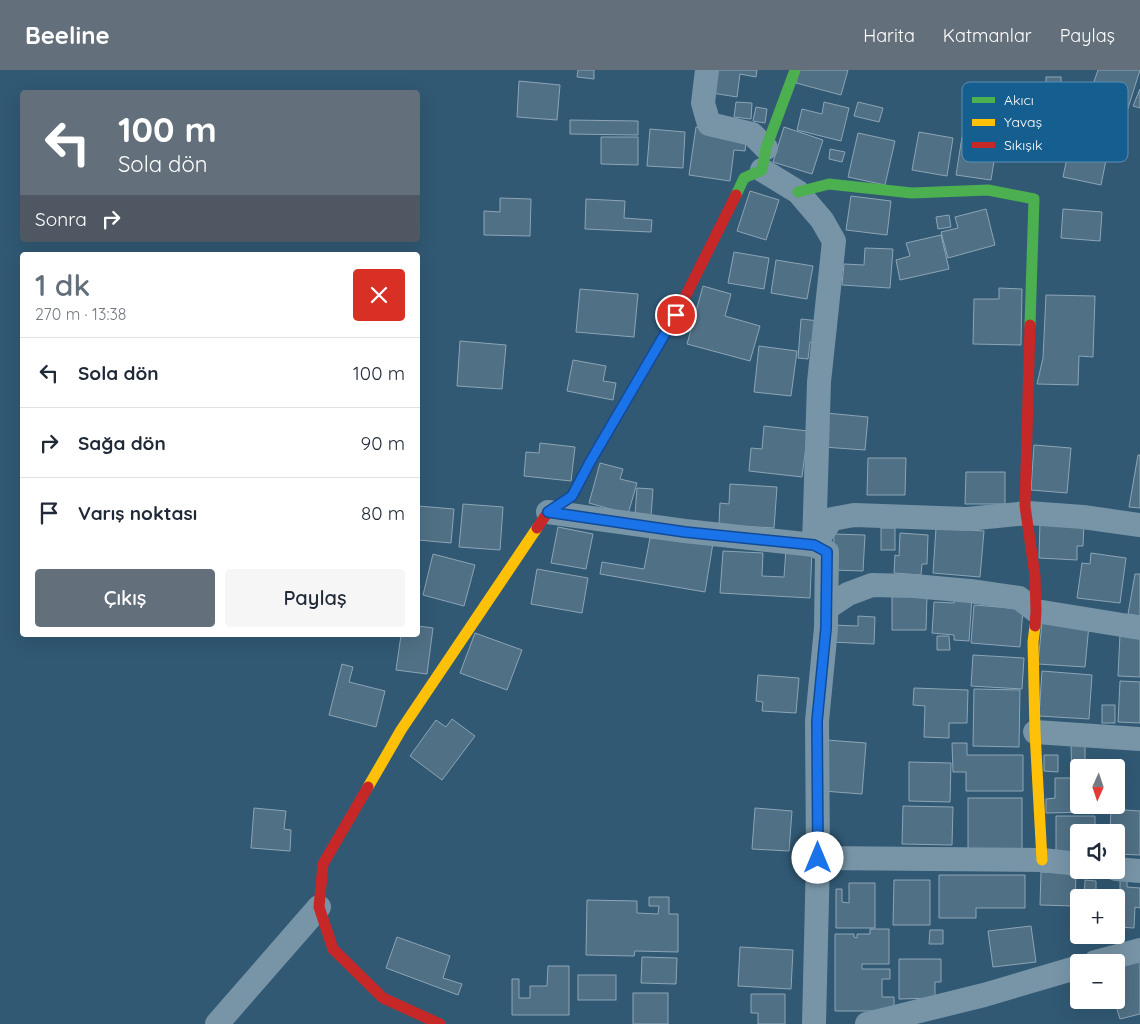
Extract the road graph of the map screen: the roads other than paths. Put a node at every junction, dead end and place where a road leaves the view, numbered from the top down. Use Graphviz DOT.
graph roads {
  1 [pos="707,70"];
  2 [pos="795,70"];
  3 [pos="764,159"];
  4 [pos="798,192"];
  5 [pos="548,512"];
  6 [pos="1028,513"];
  7 [pos="1140,525"];
  8 [pos="814,545"];
  9 [pos="827,608"];
  10 [pos="1036,611"];
  11 [pos="1140,628"];
  12 [pos="1035,732"];
  13 [pos="1140,739"];
  14 [pos="818,858"];
  15 [pos="1042,860"];
  16 [pos="1070,863"];
  17 [pos="1125,870"];
  18 [pos="1140,871"];
  19 [pos="319,907"];
  20 [pos="1140,950"];
  21 [pos="1125,954"];
  22 [pos="1070,970"];
  23 [pos="217,1024"];
  24 [pos="440,1024"];
  25 [pos="814,1024"];
  26 [pos="867,1024"];
  1 -- 3 [label="street"];
  2 -- 3 [label="street"];
  3 -- 4 [label="street"];
  3 -- 5 [label="street"];
  4 -- 6 [label="street"];
  4 -- 8 [label="street"];
  5 -- 8 [label="street"];
  5 -- 19 [label="street"];
  6 -- 7 [label="street"];
  6 -- 8 [label="street"];
  6 -- 10 [label="street"];
  8 -- 9 [label="street"];
  9 -- 10 [label="street"];
  9 -- 14 [label="street"];
  10 -- 11 [label="street"];
  10 -- 12 [label="street"];
  12 -- 13 [label="street"];
  12 -- 15 [label="street"];
  14 -- 15 [label="street"];
  14 -- 25 [label="street"];
  15 -- 16 [label="street"];
  17 -- 18 [label="street"];
  19 -- 23 [label="street"];
  19 -- 24 [label="street"];
  20 -- 21 [label="street"];
  22 -- 26 [label="street"];
}
